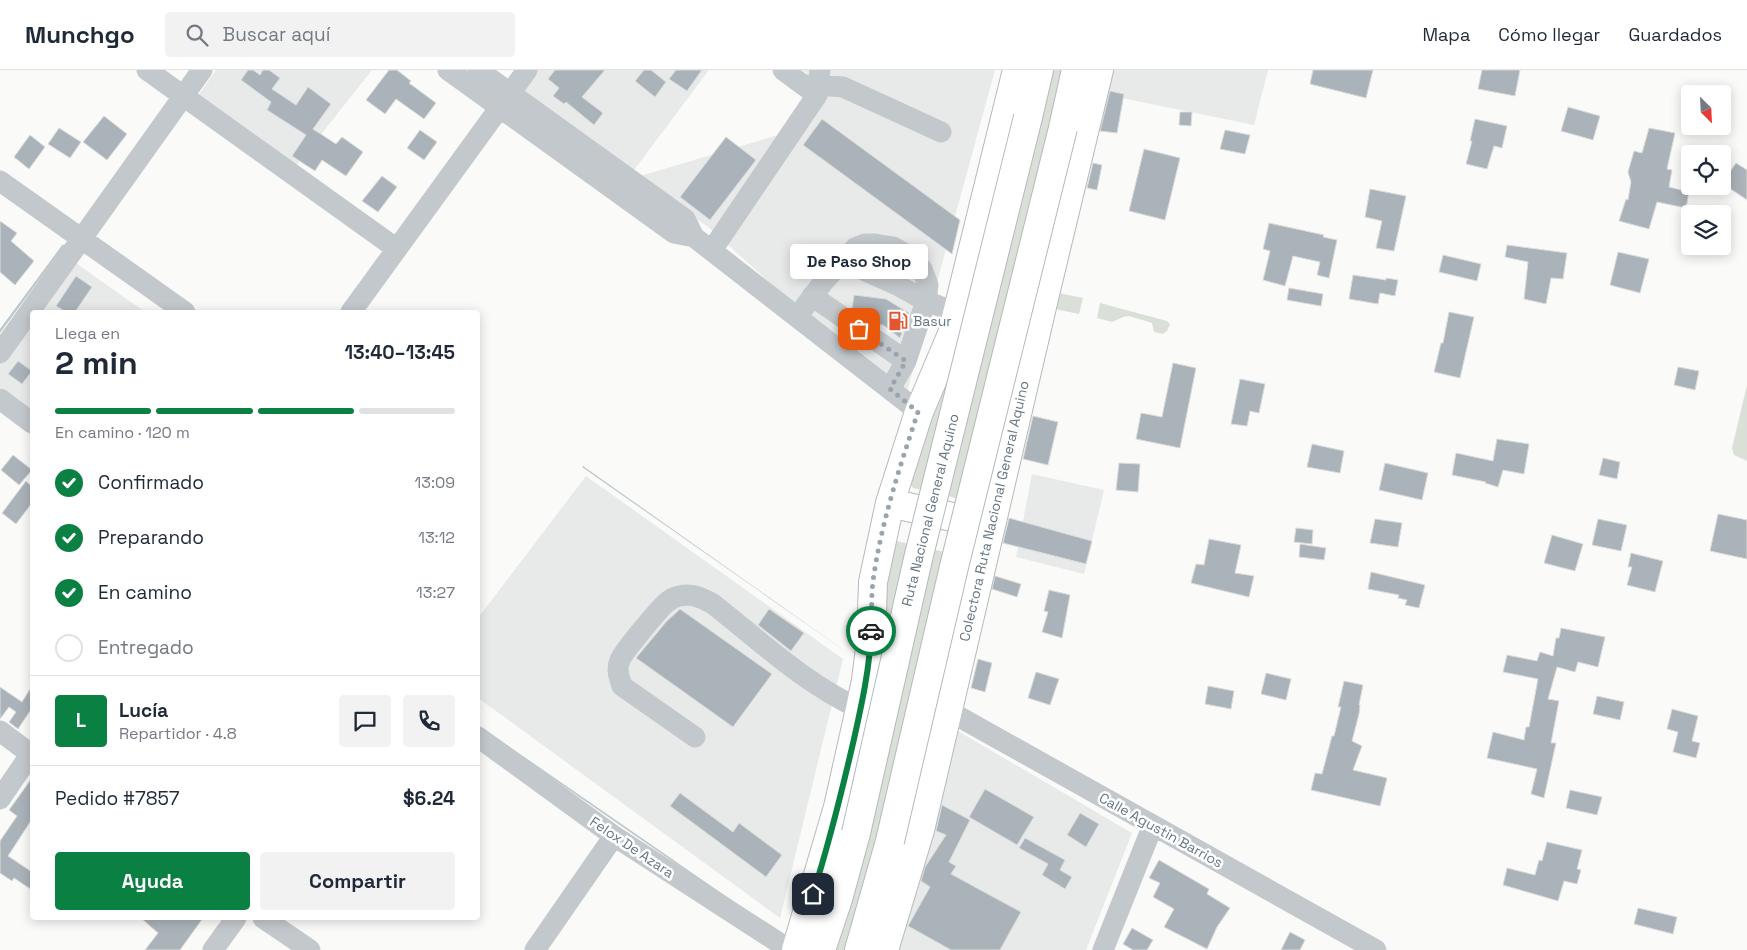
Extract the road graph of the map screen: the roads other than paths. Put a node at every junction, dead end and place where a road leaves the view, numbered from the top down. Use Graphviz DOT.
graph roads {
  1 [pos="147,70"];
  2 [pos="202,70"];
  3 [pos="448,70"];
  4 [pos="478,70"];
  5 [pos="527,70"];
  6 [pos="783,70"];
  7 [pos="1017,70"];
  8 [pos="1039,70"];
  9 [pos="1076,70"];
  10 [pos="1099,70"];
  11 [pos="819,83"];
  12 [pos="184,96"];
  13 [pos="505,100"];
  14 [pos="941,132"];
  15 [pos="0,181"];
  16 [pos="82,239"];
  17 [pos="397,249"];
  18 [pos="712,250"];
  19 [pos="842,261"];
  20 [pos="812,296"];
  21 [pos="926,300"];
  22 [pos="31,310"];
  23 [pos="182,310"];
  24 [pos="352,310"];
  25 [pos="30,311"];
  26 [pos="957,313"];
  27 [pos="797,317"];
  28 [pos="0,353"];
  29 [pos="906,361"];
  30 [pos="890,389"];
  31 [pos="0,399"];
  32 [pos="918,412"];
  33 [pos="30,422"];
  34 [pos="890,502"];
  35 [pos="992,526"];
  36 [pos="860,709"];
  37 [pos="947,710"];
  38 [pos="0,731"];
  39 [pos="695,737"];
  40 [pos="480,738"];
  41 [pos="30,752"];
  42 [pos="30,756"];
  43 [pos="0,799"];
  44 [pos="1153,825"];
  45 [pos="614,836"];
  46 [pos="235,920"];
  47 [pos="266,920"];
  48 [pos="213,950"];
  49 [pos="310,950"];
  50 [pos="535,950"];
  51 [pos="790,950"];
  52 [pos="796,950"];
  53 [pos="821,950"];
  54 [pos="859,950"];
  55 [pos="884,950"];
  56 [pos="1103,950"];
  57 [pos="1376,950"];
  1 -- 12 [label="street"];
  2 -- 12 [label="street"];
  3 -- 13 [label="street"];
  4 -- 13 [label="street"];
  5 -- 13 [label="street"];
  6 -- 11 [label="street"];
  7 -- 26 [label="main road"];
  8 -- 53 [label="main road, Ruta Nacional General Aquino, bridge"];
  9 -- 54 [label="main road, bridge"];
  10 -- 35 [label="main road, Colectora Ruta Nacional General Aquino"];
  11 -- 14 [label="street"];
  11 -- 18 [label="street"];
  12 -- 16 [label="street"];
  12 -- 17 [label="street"];
  13 -- 17 [label="street"];
  13 -- 18 [label="street"];
  15 -- 16 [label="street"];
  16 -- 22 [label="street"];
  16 -- 23 [label="street"];
  17 -- 24 [label="street"];
  18 -- 27 [label="street"];
  19 -- 20 [label="street"];
  19 -- 21 [label="street"];
  19 -- 21 [label="street"];
  20 -- 27 [label="street"];
  20 -- 29 [label="street"];
  21 -- 26 [label="street"];
  21 -- 29 [label="street"];
  25 -- 28 [label="street"];
  26 -- 32 [label="main road"];
  27 -- 30 [label="street"];
  29 -- 30 [label="street"];
  30 -- 32 [label="street"];
  31 -- 33 [label="street"];
  32 -- 34 [label="main road"];
  34 -- 35 [label="main road"];
  34 -- 36 [label="main road"];
  35 -- 37 [label="main road, Colectora Ruta Nacional General Aquino"];
  36 -- 39 [label="street"];
  36 -- 52 [label="main road"];
  37 -- 44 [label="street, Calle Agustin Barrios"];
  37 -- 55 [label="main road, Colectora Ruta Nacional General Aquino"];
  38 -- 41 [label="street"];
  40 -- 45 [label="street, Felox De Azara"];
  42 -- 43 [label="street"];
  44 -- 56 [label="street"];
  44 -- 57 [label="street, Calle Agustin Barrios"];
  45 -- 50 [label="street"];
  45 -- 51 [label="street, Felox De Azara"];
  46 -- 48 [label="street"];
  47 -- 49 [label="street"];
}
